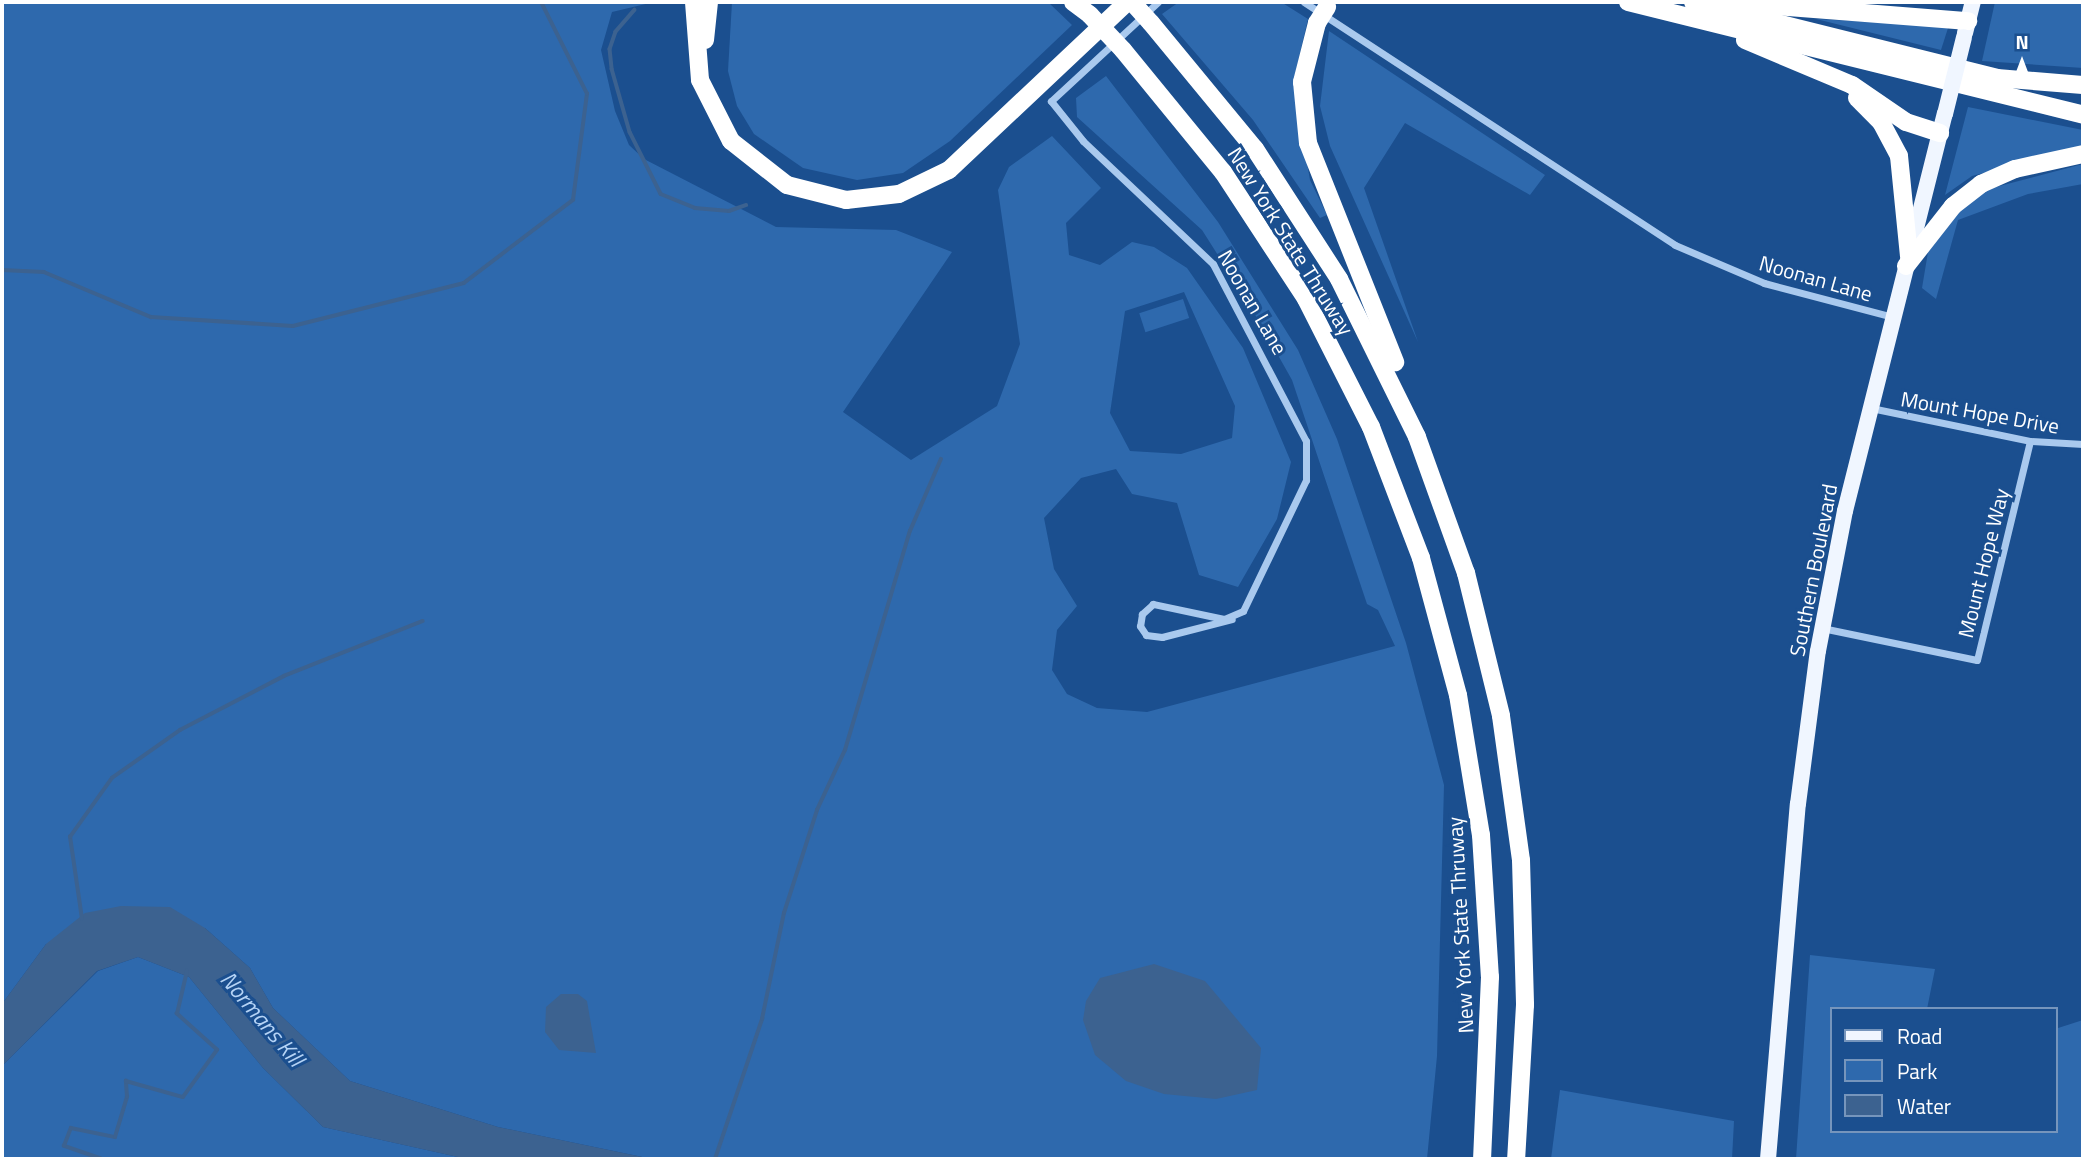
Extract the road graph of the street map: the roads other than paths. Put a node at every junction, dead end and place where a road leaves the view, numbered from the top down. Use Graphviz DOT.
graph roads {
  1 [pos="694,2"];
  2 [pos="709,2"];
  3 [pos="1075,2"];
  4 [pos="1115,2"];
  5 [pos="1129,2"];
  6 [pos="1158,2"];
  7 [pos="1304,2"];
  8 [pos="1628,2"];
  9 [pos="1693,2"];
  10 [pos="1725,2"];
  11 [pos="1973,2"];
  12 [pos="1330,4"];
  13 [pos="1680,14"];
  14 [pos="1966,29"];
  15 [pos="1822,75"];
  16 [pos="2083,85"];
  17 [pos="2083,115"];
  18 [pos="1940,133"];
  19 [pos="2083,154"];
  20 [pos="1908,261"];
  21 [pos="1894,317"];
  22 [pos="1870,408"];
  23 [pos="2030,442"];
  24 [pos="2083,444"];
  25 [pos="1427,460"];
  26 [pos="1232,620"];
  27 [pos="1822,628"];
  28 [pos="1482,1159"];
  29 [pos="1516,1159"];
  30 [pos="1768,1159"];
  1 -- 5 [label="highway"];
  2 -- 4 [label="highway"];
  3 -- 28 [label="highway, New York State Thruway, bridge"];
  5 -- 25 [label="highway, New York State Thruway, bridge"];
  6 -- 26 [label="street, Noonan Lane"];
  7 -- 21 [label="street, Noonan Lane"];
  8 -- 13 [label="highway"];
  9 -- 16 [label="highway"];
  10 -- 14 [label="highway"];
  11 -- 14 [label="main road, Southern Boulevard"];
  12 -- 25 [label="highway, bridge"];
  13 -- 15 [label="highway"];
  13 -- 17 [label="highway"];
  14 -- 18 [label="main road, Southern Boulevard, bridge"];
  15 -- 18 [label="highway"];
  15 -- 20 [label="highway"];
  18 -- 20 [label="main road, Southern Boulevard"];
  19 -- 20 [label="highway"];
  20 -- 21 [label="main road, Southern Boulevard"];
  21 -- 22 [label="main road, Southern Boulevard"];
  22 -- 23 [label="street, Mount Hope Drive"];
  22 -- 27 [label="main road, Southern Boulevard"];
  23 -- 24 [label="street, Mount Hope Drive"];
  23 -- 27 [label="street, Mount Hope Way"];
  25 -- 29 [label="highway, New York State Thruway"];
  26 -- 26 [label="street"];
  27 -- 30 [label="main road, Southern Boulevard"];
}
